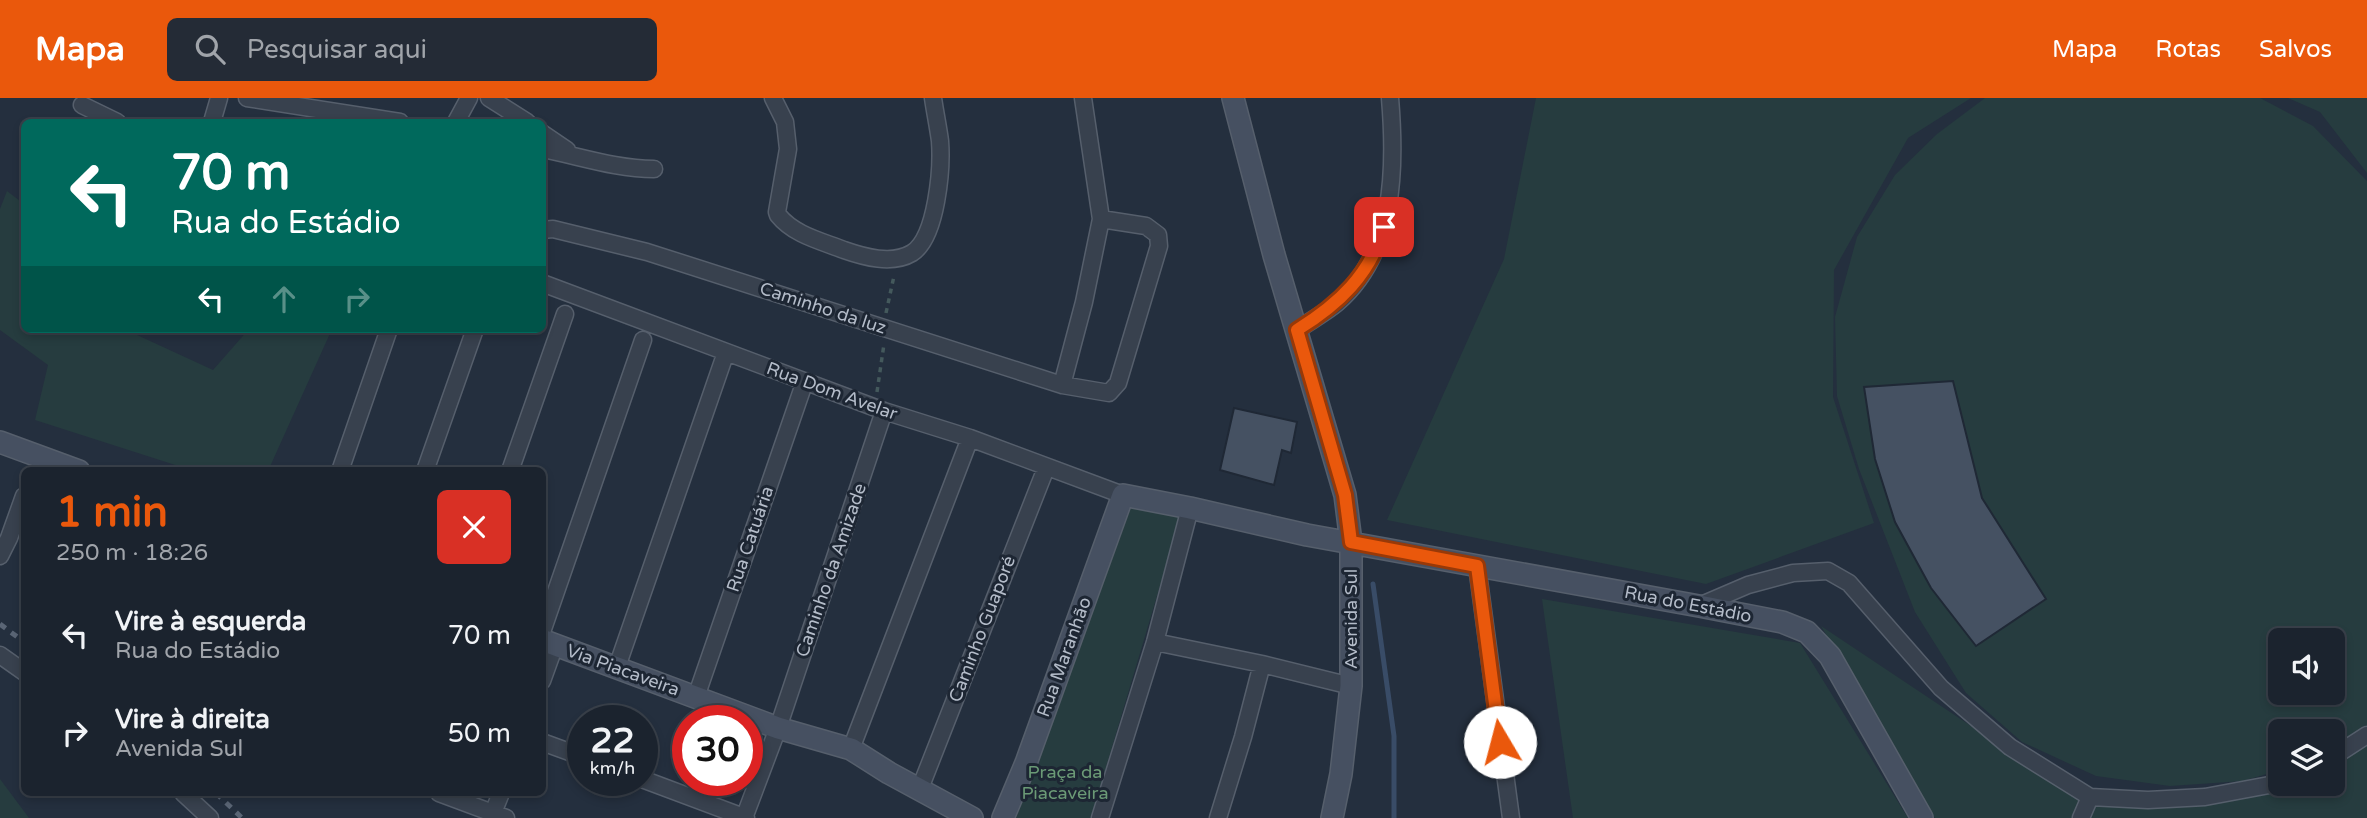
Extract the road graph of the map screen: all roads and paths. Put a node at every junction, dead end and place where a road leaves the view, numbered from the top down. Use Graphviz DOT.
graph roads {
  1 [pos="219,98"];
  2 [pos="247,98"];
  3 [pos="469,98"];
  4 [pos="489,98"];
  5 [pos="773,98"];
  6 [pos="933,98"];
  7 [pos="1083,98"];
  8 [pos="1233,98"];
  9 [pos="1390,98"];
  10 [pos="82,105"];
  11 [pos="111,119"];
  12 [pos="213,119"];
  13 [pos="381,119"];
  14 [pos="458,119"];
  15 [pos="522,119"];
  16 [pos="546,136"];
  17 [pos="546,150"];
  18 [pos="575,155"];
  19 [pos="654,169"];
  20 [pos="1101,219"];
  21 [pos="546,230"];
  22 [pos="546,284"];
  23 [pos="565,314"];
  24 [pos="1297,330"];
  25 [pos="388,333"];
  26 [pos="474,333"];
  27 [pos="643,340"];
  28 [pos="726,352"];
  29 [pos="878,376"];
  30 [pos="805,381"];
  31 [pos="1062,385"];
  32 [pos="881,404"];
  33 [pos="970,438"];
  34 [pos="0,442"];
  35 [pos="36,464"];
  36 [pos="54,467"];
  37 [pos="341,467"];
  38 [pos="426,467"];
  39 [pos="511,467"];
  40 [pos="1046,468"];
  41 [pos="1123,495"];
  42 [pos="21,504"];
  43 [pos="1190,508"];
  44 [pos="1351,542"];
  45 [pos="0,556"];
  46 [pos="1477,566"];
  47 [pos="1699,606"];
  48 [pos="547,639"];
  49 [pos="1155,642"];
  50 [pos="0,655"];
  51 [pos="1262,664"];
  52 [pos="617,667"];
  53 [pos="21,671"];
  54 [pos="1351,686"];
  55 [pos="695,697"];
  56 [pos="778,728"];
  57 [pos="2367,735"];
  58 [pos="546,743"];
  59 [pos="851,749"];
  60 [pos="2345,749"];
  61 [pos="567,751"];
  62 [pos="658,785"];
  63 [pos="2268,785"];
  64 [pos="919,791"];
  65 [pos="186,796"];
  66 [pos="446,796"];
  67 [pos="499,796"];
  68 [pos="2090,797"];
  69 [pos="496,816"];
  70 [pos="210,818"];
  71 [pos="744,818"];
  72 [pos="972,818"];
  73 [pos="1003,818"];
  74 [pos="1100,818"];
  75 [pos="1218,818"];
  76 [pos="1332,818"];
  77 [pos="1511,818"];
  78 [pos="1923,818"];
  79 [pos="2081,818"];
  1 -- 12 [label="street"];
  2 -- 13 [label="street"];
  3 -- 14 [label="street"];
  4 -- 15 [label="street"];
  5 -- 6 [label="street"];
  7 -- 20 [label="street"];
  8 -- 24 [label="street, Avenida Sul"];
  9 -- 24 [label="street"];
  10 -- 11 [label="street"];
  16 -- 18 [label="street"];
  17 -- 18 [label="street"];
  18 -- 19 [label="street"];
  20 -- 31 [label="street"];
  20 -- 31 [label="street, Caminho da luz"];
  21 -- 31 [label="street, Caminho da luz"];
  22 -- 28 [label="street, Rua Dom Avelar"];
  23 -- 39 [label="street"];
  24 -- 44 [label="street, Avenida Sul"];
  25 -- 37 [label="street"];
  26 -- 38 [label="street"];
  27 -- 48 [label="street"];
  28 -- 30 [label="street, Rua Dom Avelar"];
  28 -- 52 [label="street"];
  29 -- 32 [label="path"];
  30 -- 32 [label="street, Rua Dom Avelar"];
  30 -- 55 [label="street, Rua Catuária"];
  32 -- 33 [label="street, Rua Dom Avelar"];
  32 -- 56 [label="street, Caminho da Amizade"];
  33 -- 40 [label="street, Rua Dom Avelar"];
  33 -- 59 [label="street"];
  34 -- 35 [label="street"];
  35 -- 36 [label="street"];
  40 -- 41 [label="street, Rua Dom Avelar"];
  40 -- 64 [label="street, Caminho Guaporé"];
  41 -- 43 [label="street, Rua do Estádio"];
  41 -- 73 [label="street, Rua Maranhão"];
  42 -- 45 [label="street"];
  43 -- 44 [label="street, Rua do Estádio"];
  43 -- 49 [label="street"];
  44 -- 46 [label="street, Rua do Estádio"];
  44 -- 54 [label="street, Avenida Sul"];
  46 -- 47 [label="street, Rua do Estádio"];
  46 -- 77 [label="street"];
  47 -- 68 [label="street"];
  47 -- 78 [label="street, Rua do Estádio"];
  48 -- 52 [label="street, Via Piacaveira"];
  49 -- 51 [label="street"];
  49 -- 74 [label="street"];
  50 -- 53 [label="street"];
  51 -- 54 [label="street"];
  51 -- 75 [label="street"];
  52 -- 55 [label="street, Via Piacaveira"];
  54 -- 76 [label="street, Avenida Sul"];
  55 -- 56 [label="street, Via Piacaveira"];
  56 -- 59 [label="street, Via Piacaveira"];
  56 -- 71 [label="street, Caminho da Amizade"];
  57 -- 60 [label="street"];
  58 -- 61 [label="street"];
  59 -- 64 [label="street, Via Piacaveira"];
  62 -- 71 [label="street"];
  63 -- 68 [label="street"];
  64 -- 72 [label="street, Via Piacaveira"];
  65 -- 70 [label="street"];
  66 -- 69 [label="street"];
  67 -- 69 [label="street"];
  68 -- 79 [label="street"];
}
